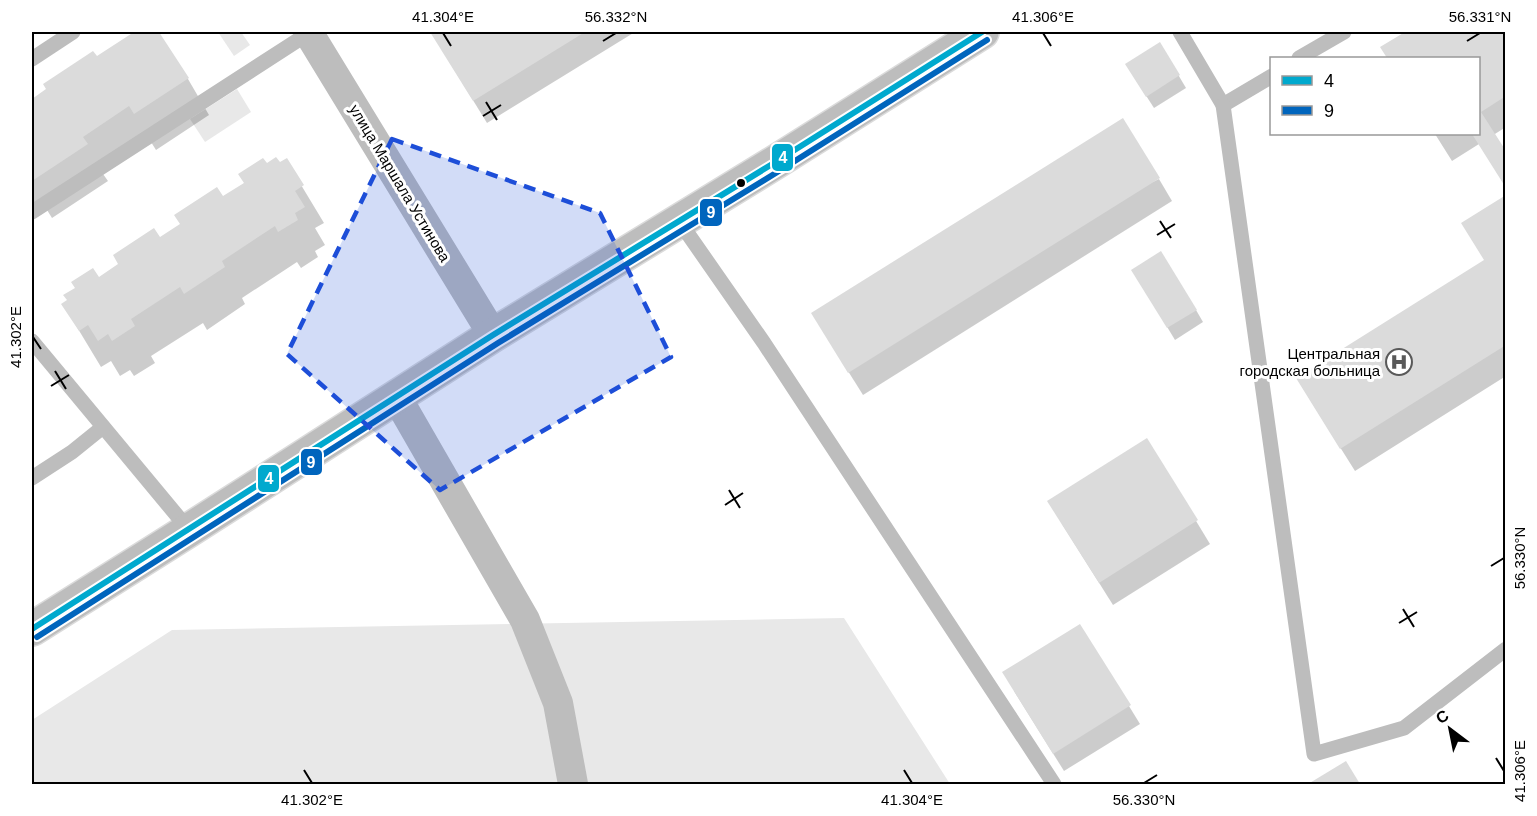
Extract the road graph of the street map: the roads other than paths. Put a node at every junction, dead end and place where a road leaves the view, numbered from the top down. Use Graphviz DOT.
graph roads {
  1 [pos="73,32"];
  2 [pos="308,32"];
  3 [pos="982,32"];
  4 [pos="1180,32"];
  5 [pos="1344,32"];
  6 [pos="1301,57"];
  7 [pos="32,59"];
  8 [pos="1270,76"];
  9 [pos="1223,105"];
  10 [pos="32,212"];
  11 [pos="680,221"];
  12 [pos="493,335"];
  13 [pos="32,341"];
  14 [pos="396,396"];
  15 [pos="103,428"];
  16 [pos="32,478"];
  17 [pos="189,530"];
  18 [pos="32,629"];
  19 [pos="1506,649"];
  20 [pos="573,784"];
  21 [pos="1054,784"];
  1 -- 7 [label="lane"];
  2 -- 10 [label="lane"];
  2 -- 12 [label="street, улица Маршала Устинова"];
  3 -- 11 [label="main road"];
  4 -- 9 [label="lane"];
  5 -- 6 [label="lane"];
  8 -- 9 [label="lane"];
  9 -- 19 [label="lane"];
  11 -- 12 [label="main road"];
  11 -- 21 [label="lane"];
  12 -- 14 [label="main road"];
  13 -- 15 [label="lane"];
  14 -- 17 [label="main road"];
  14 -- 20 [label="street"];
  15 -- 16 [label="lane"];
  15 -- 17 [label="lane"];
  17 -- 18 [label="main road"];
}
